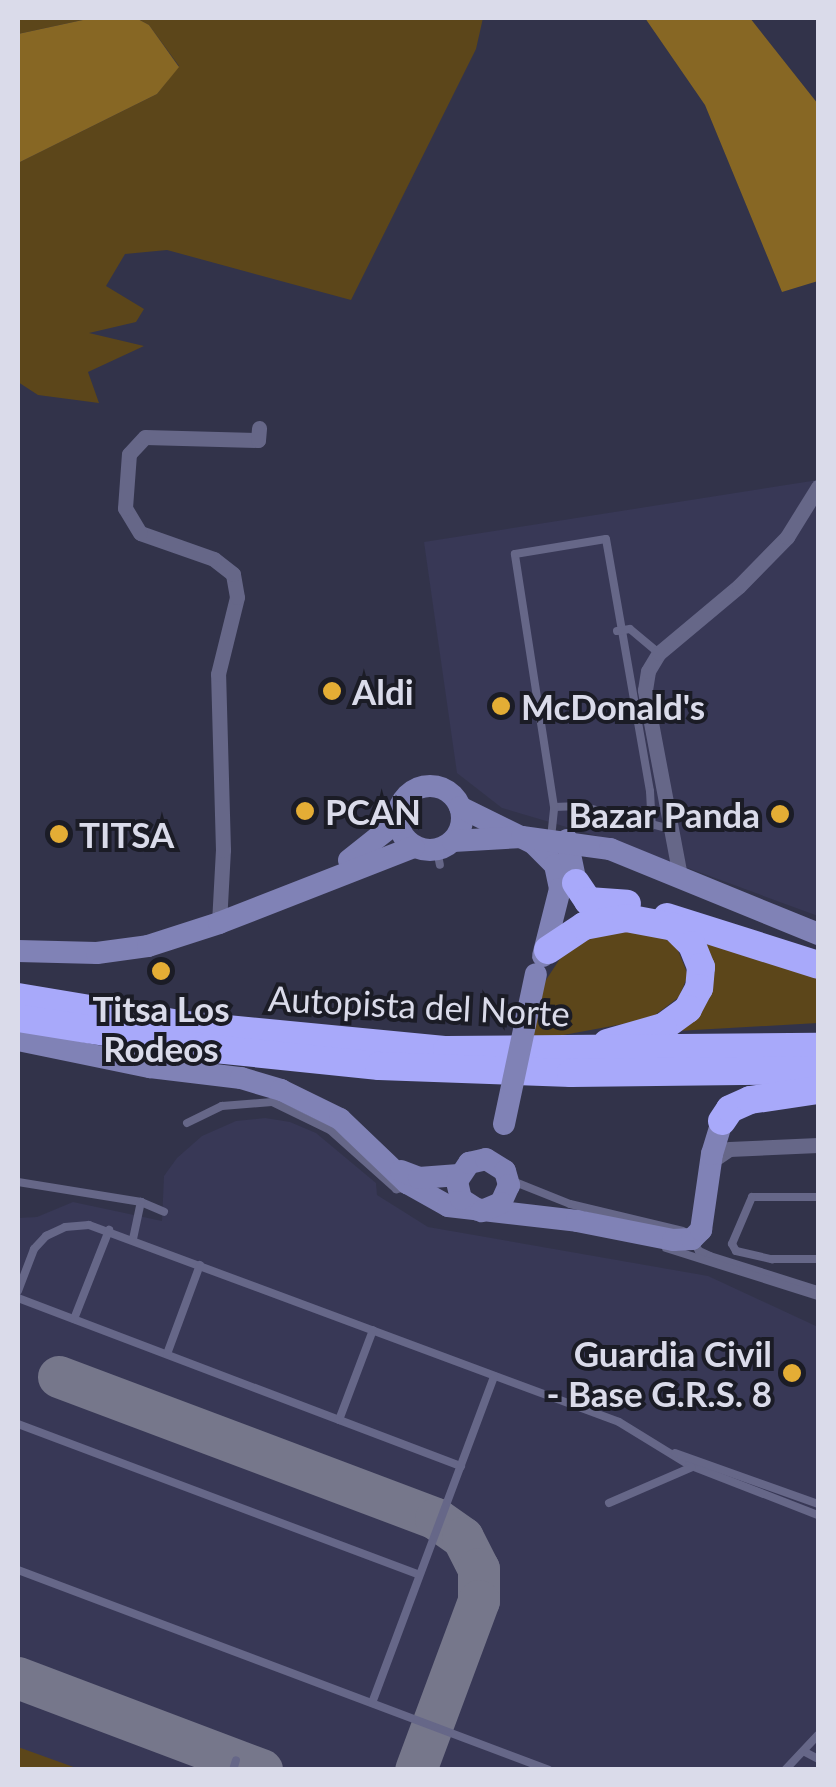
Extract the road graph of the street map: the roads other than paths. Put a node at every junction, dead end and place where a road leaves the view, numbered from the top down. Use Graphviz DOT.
graph roads {
  1 [pos="259,428"];
  2 [pos="818,487"];
  3 [pos="617,631"];
  4 [pos="659,653"];
  5 [pos="554,806"];
  6 [pos="460,808"];
  7 [pos="398,822"];
  8 [pos="652,826"];
  9 [pos="670,830"];
  10 [pos="522,836"];
  11 [pos="559,840"];
  12 [pos="610,849"];
  13 [pos="436,851"];
  14 [pos="650,863"];
  15 [pos="680,876"];
  16 [pos="317,882"];
  17 [pos="576,883"];
  18 [pos="219,923"];
  19 [pos="728,933"];
  20 [pos="818,934"];
  21 [pos="549,948"];
  22 [pos="18,951"];
  23 [pos="818,965"];
  24 [pos="18,997"];
  25 [pos="18,1018"];
  26 [pos="18,1040"];
  27 [pos="818,1047"];
  28 [pos="577,1052"];
  29 [pos="818,1070"];
  30 [pos="818,1090"];
  31 [pos="722,1121"];
  32 [pos="186,1123"];
  33 [pos="818,1145"];
  34 [pos="756,1146"];
  35 [pos="710,1162"];
  36 [pos="499,1166"];
  37 [pos="398,1170"];
  38 [pos="459,1175"];
  39 [pos="18,1182"];
  40 [pos="414,1188"];
  41 [pos="818,1196"];
  42 [pos="141,1202"];
  43 [pos="480,1210"];
  44 [pos="164,1212"];
  45 [pos="109,1230"];
  46 [pos="640,1234"];
  47 [pos="133,1239"];
  48 [pos="692,1239"];
  49 [pos="772,1259"];
  50 [pos="818,1259"];
  51 [pos="200,1265"];
  52 [pos="770,1272"];
  53 [pos="818,1293"];
  54 [pos="18,1295"];
  55 [pos="74,1320"];
  56 [pos="373,1330"];
  57 [pos="166,1354"];
  58 [pos="494,1376"];
  59 [pos="339,1420"];
  60 [pos="18,1424"];
  61 [pos="652,1445"];
  62 [pos="461,1466"];
  63 [pos="692,1467"];
  64 [pos="609,1503"];
  65 [pos="818,1504"];
  66 [pos="818,1514"];
  67 [pos="18,1570"];
  68 [pos="419,1575"];
  69 [pos="372,1703"];
  70 [pos="818,1735"];
  71 [pos="805,1752"];
  72 [pos="818,1759"];
  73 [pos="549,1770"];
  74 [pos="785,1770"];
  1 -- 18 [label="street"];
  2 -- 4 [label="street"];
  3 -- 4 [label="lane, bridge"];
  4 -- 9 [label="street"];
  5 -- 8 [label="lane"];
  5 -- 8 [label="lane"];
  5 -- 11 [label="lane"];
  6 -- 7 [label="main road"];
  6 -- 10 [label="main road"];
  6 -- 13 [label="main road"];
  7 -- 13 [label="main road"];
  7 -- 16 [label="main road"];
  8 -- 9 [label="lane"];
  9 -- 14 [label="street"];
  9 -- 15 [label="street"];
  10 -- 11 [label="main road"];
  10 -- 13 [label="main road"];
  10 -- 21 [label="main road"];
  11 -- 12 [label="main road"];
  11 -- 17 [label="main road"];
  12 -- 14 [label="main road"];
  12 -- 17 [label="main road"];
  13 -- 16 [label="main road"];
  14 -- 15 [label="main road"];
  15 -- 20 [label="main road"];
  16 -- 18 [label="main road"];
  17 -- 19 [label="highway"];
  17 -- 21 [label="main road"];
  18 -- 22 [label="main road"];
  19 -- 21 [label="highway"];
  19 -- 23 [label="highway"];
  21 -- 28 [label="highway"];
  21 -- 36 [label="main road, bridge"];
  24 -- 28 [label="highway, Autopista del Norte"];
  25 -- 29 [label="highway, Autopista del Norte"];
  26 -- 37 [label="main road"];
  27 -- 28 [label="highway, Autopista del Norte"];
  30 -- 31 [label="highway"];
  31 -- 34 [label="street"];
  31 -- 35 [label="main road"];
  32 -- 40 [label="lane"];
  33 -- 34 [label="street"];
  34 -- 35 [label="street"];
  35 -- 48 [label="main road"];
  36 -- 38 [label="main road"];
  36 -- 43 [label="main road"];
  36 -- 48 [label="lane"];
  37 -- 38 [label="main road"];
  37 -- 40 [label="main road"];
  38 -- 43 [label="main road"];
  39 -- 42 [label="lane"];
  40 -- 43 [label="main road"];
  41 -- 49 [label="lane"];
  42 -- 44 [label="lane"];
  42 -- 47 [label="lane"];
  43 -- 46 [label="main road"];
  45 -- 47 [label="lane"];
  45 -- 54 [label="lane"];
  45 -- 55 [label="lane"];
  46 -- 48 [label="main road"];
  46 -- 53 [label="lane"];
  47 -- 51 [label="lane"];
  48 -- 52 [label="lane"];
  49 -- 50 [label="lane"];
  49 -- 52 [label="lane"];
  51 -- 56 [label="lane"];
  51 -- 57 [label="lane"];
  52 -- 53 [label="lane"];
  54 -- 55 [label="lane"];
  55 -- 57 [label="lane"];
  56 -- 58 [label="lane"];
  56 -- 59 [label="lane"];
  57 -- 59 [label="lane"];
  58 -- 61 [label="lane"];
  58 -- 62 [label="lane"];
  59 -- 62 [label="lane"];
  60 -- 68 [label="lane"];
  61 -- 63 [label="lane"];
  61 -- 65 [label="lane"];
  62 -- 68 [label="lane"];
  63 -- 64 [label="lane"];
  63 -- 66 [label="lane"];
  67 -- 69 [label="lane"];
  68 -- 69 [label="lane"];
  69 -- 73 [label="lane"];
  70 -- 71 [label="lane"];
  71 -- 72 [label="lane"];
  71 -- 74 [label="lane"];
}
